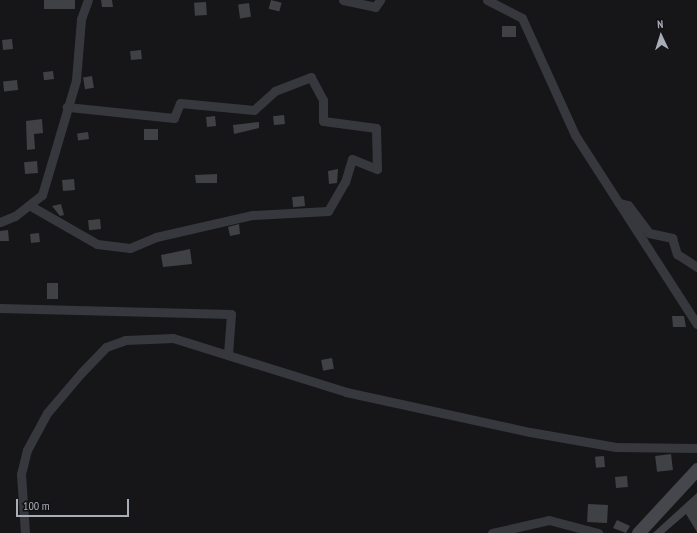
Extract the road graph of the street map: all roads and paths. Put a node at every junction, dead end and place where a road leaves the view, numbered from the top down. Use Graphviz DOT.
graph roads {
  1 [pos="88,0"];
  2 [pos="343,0"];
  3 [pos="380,0"];
  4 [pos="487,0"];
  5 [pos="66,107"];
  6 [pos="618,203"];
  7 [pos="29,205"];
  8 [pos="0,222"];
  9 [pos="697,267"];
  10 [pos="0,308"];
  11 [pos="697,324"];
  12 [pos="228,354"];
  13 [pos="697,448"];
  14 [pos="697,469"];
  15 [pos="25,533"];
  16 [pos="492,533"];
  17 [pos="598,533"];
  18 [pos="638,533"];
  1 -- 5 [label="street"];
  2 -- 3 [label="street"];
  4 -- 6 [label="street"];
  5 -- 7 [label="street"];
  5 -- 7 [label="street"];
  6 -- 9 [label="street"];
  6 -- 11 [label="street"];
  7 -- 8 [label="street"];
  10 -- 12 [label="street"];
  12 -- 13 [label="street"];
  12 -- 15 [label="street"];
  14 -- 18 [label="main road"];
  16 -- 17 [label="street"];
}
